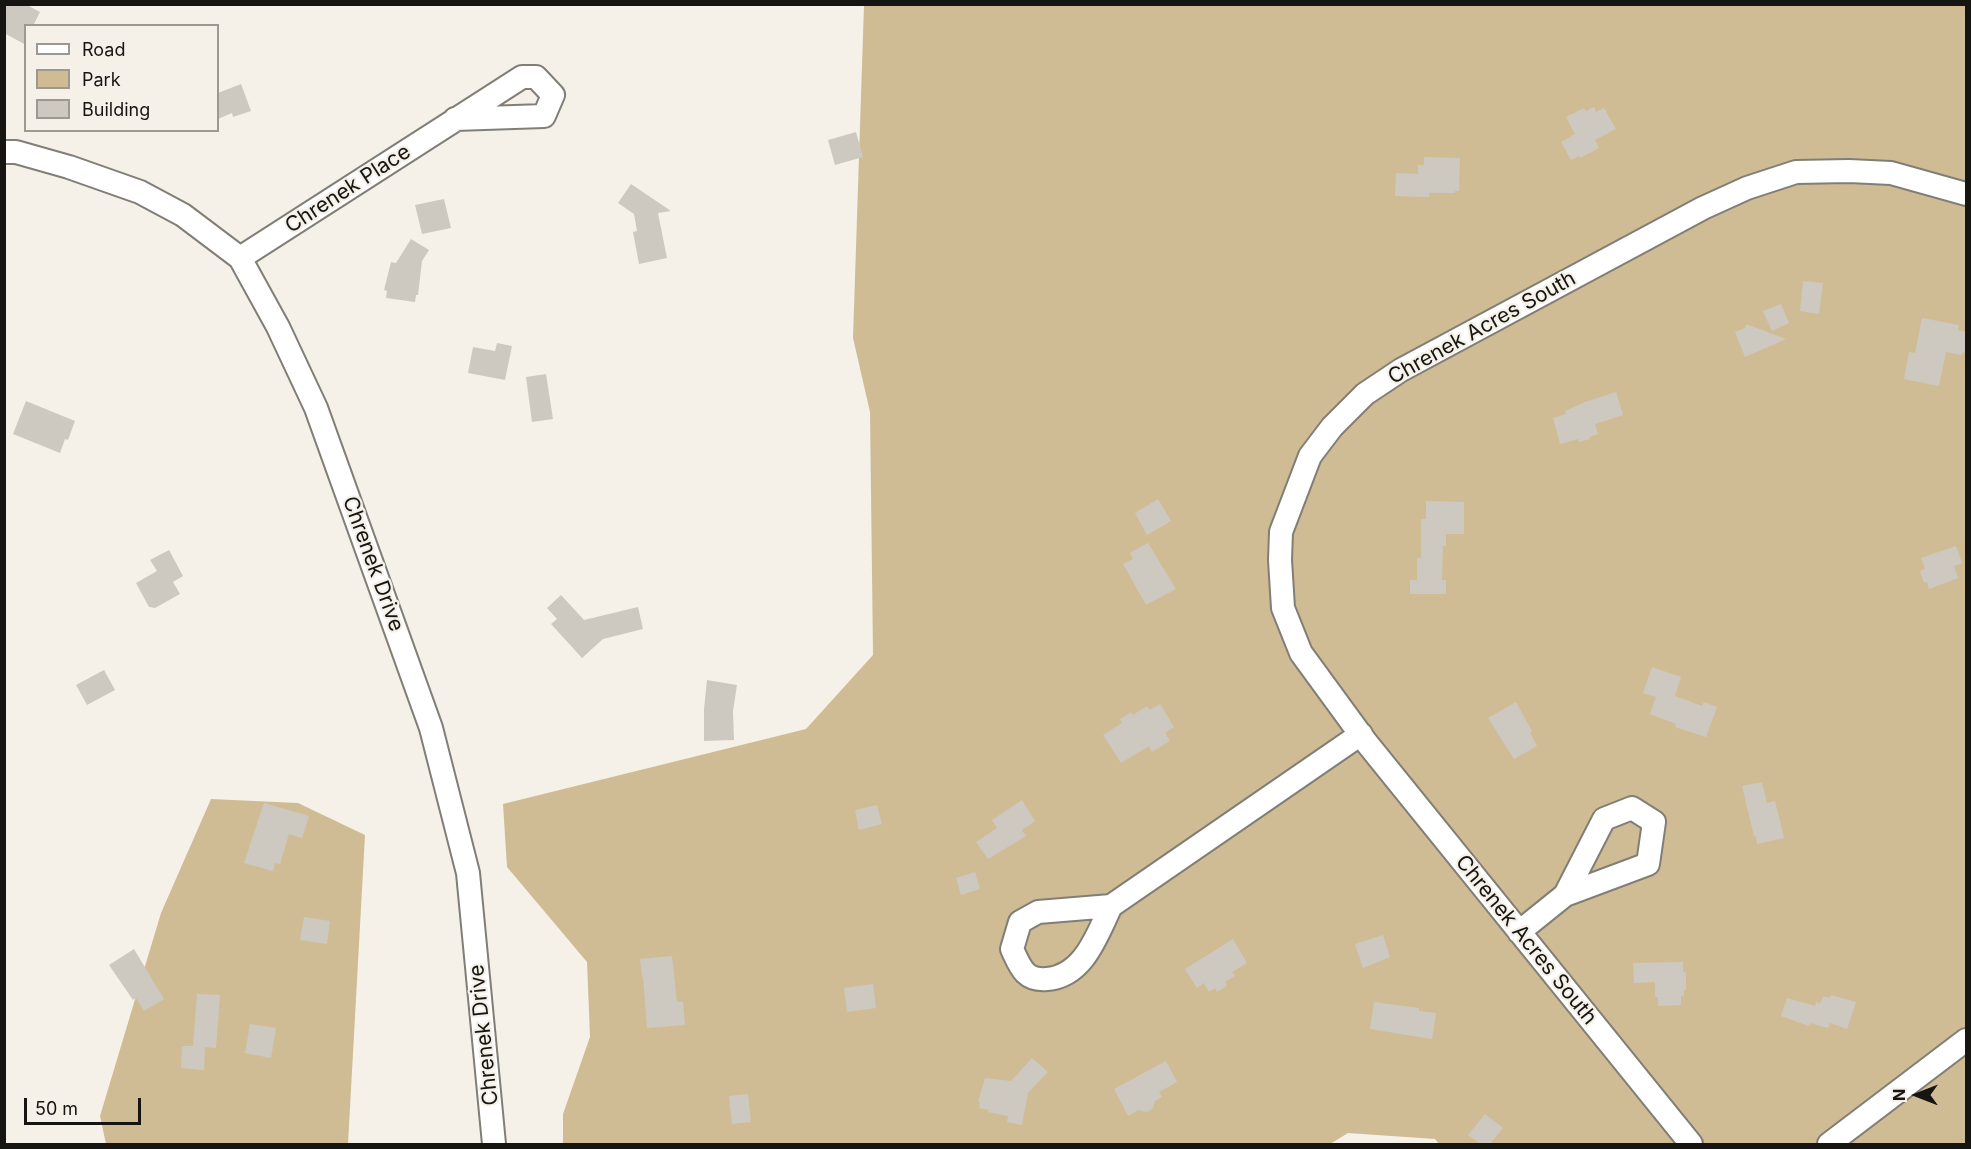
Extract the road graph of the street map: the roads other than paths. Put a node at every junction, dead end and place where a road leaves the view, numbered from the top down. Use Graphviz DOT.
graph roads {
  1 [pos="455,119"];
  2 [pos="4,152"];
  3 [pos="1966,194"];
  4 [pos="240,258"];
  5 [pos="1361,734"];
  6 [pos="1565,894"];
  7 [pos="1111,906"];
  8 [pos="1520,932"];
  9 [pos="1966,1040"];
  10 [pos="494,1144"];
  11 [pos="1691,1144"];
  12 [pos="1828,1144"];
  1 -- 4 [label="street, Chrenek Place"];
  2 -- 4 [label="street, Chrenek Drive"];
  3 -- 5 [label="street, Chrenek Acres South"];
  4 -- 10 [label="street, Chrenek Drive"];
  5 -- 7 [label="street"];
  5 -- 8 [label="street, Chrenek Acres South"];
  6 -- 8 [label="street"];
  8 -- 11 [label="street, Chrenek Acres South"];
  9 -- 12 [label="street"];
}
